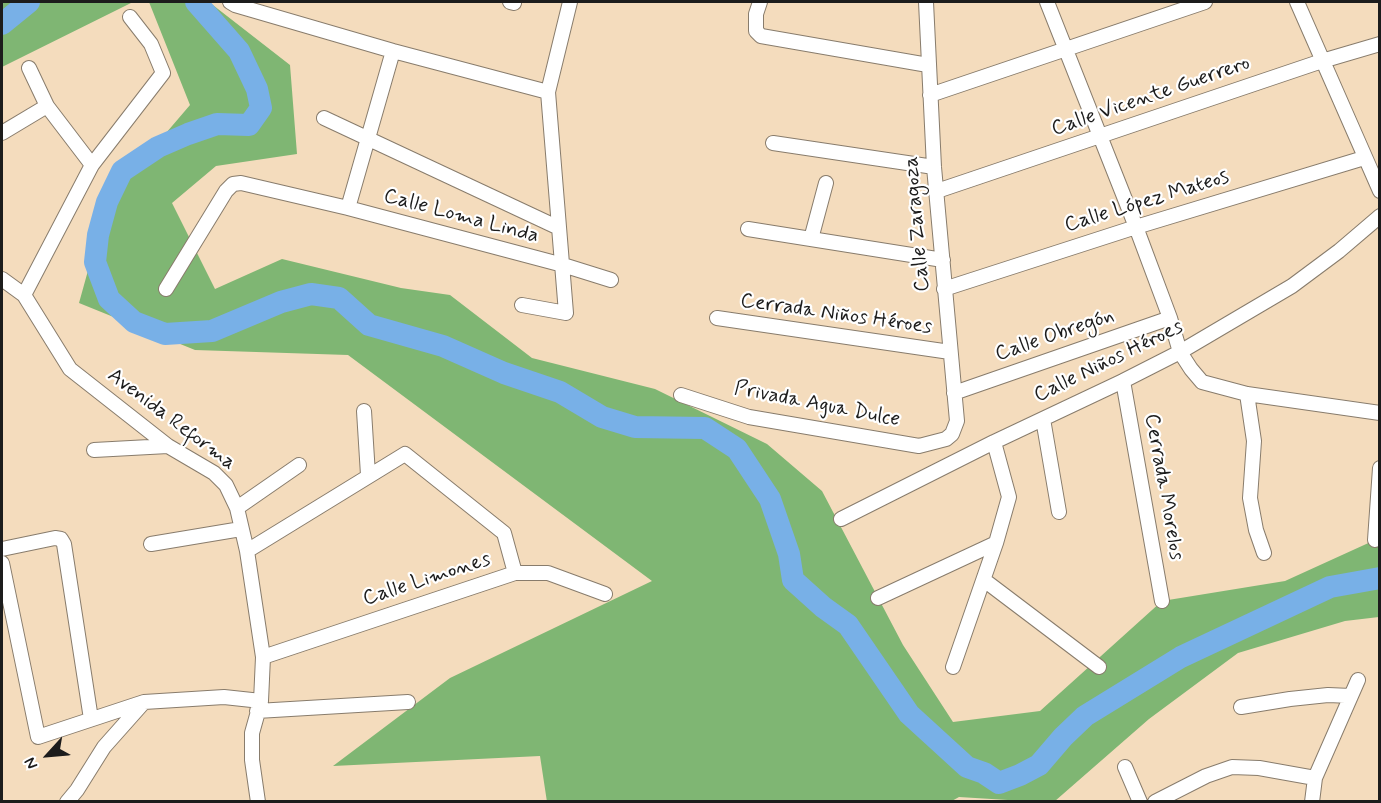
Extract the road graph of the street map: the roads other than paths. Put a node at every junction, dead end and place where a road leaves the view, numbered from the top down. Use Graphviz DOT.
graph roads {
  1 [pos="230,2"];
  2 [pos="570,2"];
  3 [pos="760,2"];
  4 [pos="926,2"];
  5 [pos="1047,2"];
  6 [pos="1205,2"];
  7 [pos="1297,2"];
  8 [pos="130,17"];
  9 [pos="1380,44"];
  10 [pos="1065,48"];
  11 [pos="393,51"];
  12 [pos="1322,61"];
  13 [pos="928,65"];
  14 [pos="29,68"];
  15 [pos="548,92"];
  16 [pos="930,95"];
  17 [pos="47,106"];
  18 [pos="324,118"];
  19 [pos="2,133"];
  20 [pos="1100,137"];
  21 [pos="367,139"];
  22 [pos="773,144"];
  23 [pos="1364,158"];
  24 [pos="92,165"];
  25 [pos="934,167"];
  26 [pos="826,183"];
  27 [pos="937,191"];
  28 [pos="1380,191"];
  29 [pos="348,208"];
  30 [pos="1380,216"];
  31 [pos="1136,227"];
  32 [pos="560,228"];
  33 [pos="748,229"];
  34 [pos="811,239"];
  35 [pos="943,260"];
  36 [pos="563,266"];
  37 [pos="2,279"];
  38 [pos="611,280"];
  39 [pos="166,289"];
  40 [pos="944,289"];
  41 [pos="24,295"];
  42 [pos="522,305"];
  43 [pos="717,318"];
  44 [pos="1172,323"];
  45 [pos="1179,348"];
  46 [pos="950,352"];
  47 [pos="1123,381"];
  48 [pos="954,393"];
  49 [pos="1247,394"];
  50 [pos="681,395"];
  51 [pos="364,411"];
  52 [pos="1380,413"];
  53 [pos="1043,419"];
  54 [pos="946,439"];
  55 [pos="994,442"];
  56 [pos="168,446"];
  57 [pos="94,450"];
  58 [pos="299,465"];
  59 [pos="1380,468"];
  60 [pos="368,475"];
  61 [pos="237,508"];
  62 [pos="1059,512"];
  63 [pos="841,519"];
  64 [pos="241,529"];
  65 [pos="1375,540"];
  66 [pos="996,543"];
  67 [pos="151,544"];
  68 [pos="2,549"];
  69 [pos="247,550"];
  70 [pos="1264,553"];
  71 [pos="2,564"];
  72 [pos="515,573"];
  73 [pos="984,580"];
  74 [pos="605,594"];
  75 [pos="878,598"];
  76 [pos="1162,601"];
  77 [pos="263,657"];
  78 [pos="1099,667"];
  79 [pos="953,668"];
  80 [pos="1358,680"];
  81 [pos="1351,696"];
  82 [pos="144,702"];
  83 [pos="408,702"];
  84 [pos="259,706"];
  85 [pos="1241,707"];
  86 [pos="91,718"];
  87 [pos="1125,766"];
  88 [pos="1316,778"];
  89 [pos="67,801"];
  90 [pos="258,801"];
  91 [pos="1140,801"];
  92 [pos="1155,801"];
  93 [pos="1312,801"];
  1 -- 11 [label="street"];
  2 -- 15 [label="street"];
  3 -- 13 [label="street"];
  4 -- 13 [label="street, Calle Zaragoza"];
  5 -- 10 [label="street"];
  6 -- 10 [label="street"];
  7 -- 12 [label="street"];
  8 -- 24 [label="street"];
  9 -- 12 [label="street, Calle Vicente Guerrero"];
  10 -- 16 [label="street"];
  10 -- 20 [label="street"];
  11 -- 15 [label="street"];
  11 -- 21 [label="street"];
  12 -- 20 [label="street, Calle Vicente Guerrero"];
  12 -- 23 [label="street"];
  13 -- 16 [label="street, Calle Zaragoza"];
  14 -- 17 [label="street"];
  15 -- 32 [label="street"];
  16 -- 25 [label="street, Calle Zaragoza"];
  17 -- 19 [label="street"];
  17 -- 24 [label="street"];
  18 -- 21 [label="street"];
  20 -- 27 [label="street, Calle Vicente Guerrero"];
  20 -- 31 [label="street"];
  21 -- 29 [label="street"];
  21 -- 32 [label="street"];
  22 -- 25 [label="street"];
  23 -- 28 [label="street"];
  23 -- 31 [label="street, Calle López Mateos"];
  24 -- 41 [label="street"];
  25 -- 27 [label="street, Calle Zaragoza"];
  26 -- 34 [label="street"];
  27 -- 35 [label="street, Calle Zaragoza"];
  29 -- 36 [label="street, Calle Loma Linda"];
  29 -- 39 [label="street, Calle Loma Linda"];
  30 -- 45 [label="street, Calle Niños Héroes"];
  31 -- 40 [label="street, Calle López Mateos"];
  31 -- 44 [label="street"];
  32 -- 36 [label="street"];
  33 -- 34 [label="street"];
  34 -- 35 [label="street"];
  35 -- 40 [label="street, Calle Zaragoza"];
  36 -- 38 [label="street, Calle Loma Linda"];
  36 -- 42 [label="street"];
  37 -- 41 [label="street, Avenida Reforma"];
  40 -- 46 [label="street, Calle Zaragoza"];
  41 -- 56 [label="street, Avenida Reforma"];
  43 -- 46 [label="street, Cerrada Niños Héroes"];
  44 -- 45 [label="street"];
  44 -- 48 [label="street, Calle Obregón"];
  45 -- 47 [label="street, Calle Niños Héroes"];
  45 -- 49 [label="street"];
  46 -- 48 [label="street, Calle Zaragoza"];
  47 -- 53 [label="street, Calle Niños Héroes"];
  47 -- 76 [label="street, Cerrada Morelos"];
  48 -- 54 [label="street, Calle Zaragoza"];
  49 -- 52 [label="street"];
  49 -- 70 [label="street"];
  50 -- 54 [label="street, Privada Agua Dulce"];
  51 -- 60 [label="street"];
  53 -- 55 [label="street, Calle Niños Héroes"];
  53 -- 62 [label="street"];
  55 -- 63 [label="street, Calle Niños Héroes"];
  55 -- 66 [label="street"];
  56 -- 57 [label="street"];
  56 -- 61 [label="street, Avenida Reforma"];
  58 -- 61 [label="street"];
  59 -- 65 [label="street"];
  60 -- 69 [label="street"];
  60 -- 72 [label="street"];
  61 -- 64 [label="street, Avenida Reforma"];
  64 -- 67 [label="street"];
  64 -- 69 [label="street, Avenida Reforma"];
  66 -- 73 [label="street"];
  66 -- 75 [label="street"];
  68 -- 86 [label="street"];
  69 -- 77 [label="street, Avenida Reforma"];
  71 -- 86 [label="street"];
  72 -- 74 [label="street, Calle Limones"];
  72 -- 77 [label="street, Calle Limones"];
  73 -- 78 [label="street"];
  73 -- 79 [label="street"];
  77 -- 84 [label="street, Avenida Reforma"];
  80 -- 81 [label="street"];
  81 -- 85 [label="street"];
  81 -- 88 [label="street"];
  82 -- 84 [label="street"];
  82 -- 86 [label="street"];
  82 -- 89 [label="street"];
  83 -- 84 [label="street"];
  84 -- 90 [label="street, Avenida Reforma"];
  87 -- 91 [label="street"];
  88 -- 92 [label="street"];
  88 -- 93 [label="street"];
}
